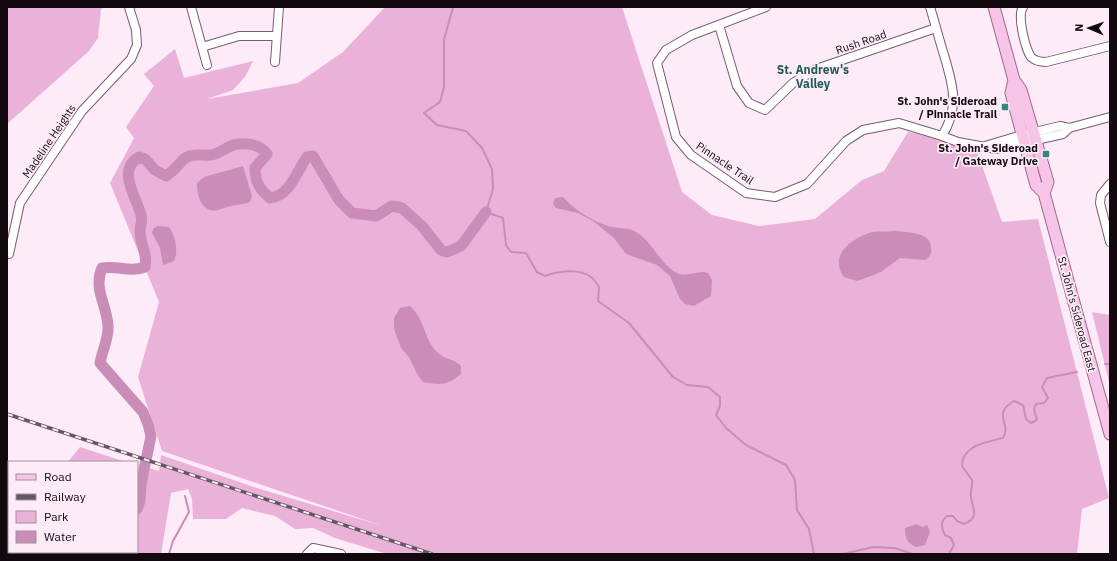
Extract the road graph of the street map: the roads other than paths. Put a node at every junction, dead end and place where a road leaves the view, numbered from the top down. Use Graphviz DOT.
graph roads {
  1 [pos="129,7"];
  2 [pos="191,7"];
  3 [pos="279,7"];
  4 [pos="766,7"];
  5 [pos="930,7"];
  6 [pos="994,7"];
  7 [pos="1023,7"];
  8 [pos="719,25"];
  9 [pos="936,28"];
  10 [pos="277,36"];
  11 [pos="1110,46"];
  12 [pos="202,47"];
  13 [pos="275,62"];
  14 [pos="207,65"];
  15 [pos="1014,80"];
  16 [pos="1110,118"];
  17 [pos="942,136"];
  18 [pos="1034,137"];
  19 [pos="1023,139"];
  20 [pos="1110,184"];
  21 [pos="1044,193"];
  22 [pos="1110,242"];
  23 [pos="9,254"];
  24 [pos="1110,434"];
  25 [pos="307,554"];
  26 [pos="341,554"];
  1 -- 23 [label="street, Madeline Heights"];
  2 -- 12 [label="street"];
  3 -- 10 [label="street"];
  4 -- 8 [label="street, Pinnacle Trail"];
  5 -- 9 [label="street"];
  6 -- 15 [label="main road, St. John's Sideroad East"];
  7 -- 11 [label="street"];
  8 -- 9 [label="street, Rush Road"];
  8 -- 17 [label="street, Pinnacle Trail"];
  9 -- 17 [label="street"];
  10 -- 12 [label="street"];
  10 -- 13 [label="street"];
  12 -- 14 [label="street"];
  15 -- 18 [label="main road, St. John's Sideroad East"];
  15 -- 19 [label="main road, St. John's Sideroad East"];
  16 -- 18 [label="street, Pinnacle Trail"];
  17 -- 19 [label="street, Pinnacle Trail"];
  18 -- 19 [label="street, Pinnacle Trail"];
  18 -- 21 [label="main road, St. John's Sideroad East"];
  19 -- 21 [label="main road, St. John's Sideroad East"];
  20 -- 22 [label="street"];
  21 -- 24 [label="main road, St. John's Sideroad East"];
  25 -- 26 [label="street"];
}
